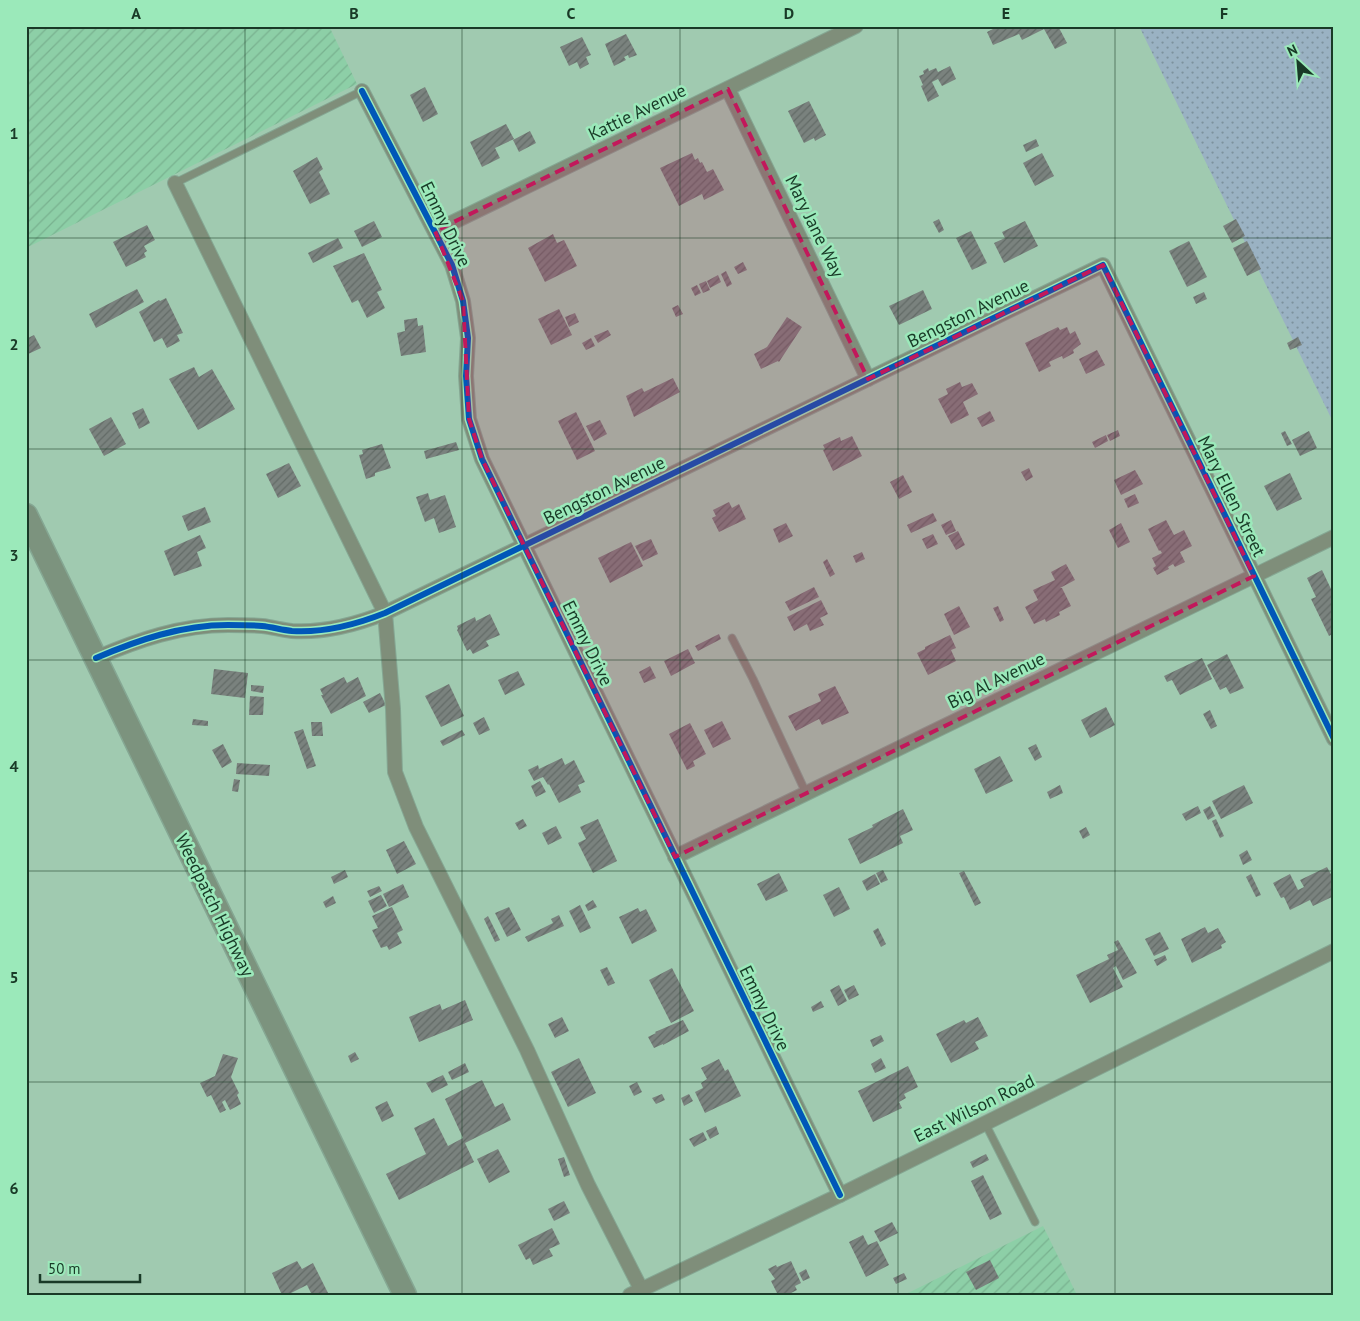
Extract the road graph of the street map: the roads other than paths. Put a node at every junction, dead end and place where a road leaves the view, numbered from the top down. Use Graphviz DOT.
graph roads {
  1 [pos="856,26"];
  2 [pos="728,89"];
  3 [pos="362,91"];
  4 [pos="175,183"];
  5 [pos="435,231"];
  6 [pos="1103,265"];
  7 [pos="868,378"];
  8 [pos="28,522"];
  9 [pos="1334,537"];
  10 [pos="524,546"];
  11 [pos="1254,576"];
  12 [pos="385,613"];
  13 [pos="732,638"];
  14 [pos="96,658"];
  15 [pos="1334,739"];
  16 [pos="806,793"];
  17 [pos="675,857"];
  18 [pos="1334,951"];
  19 [pos="985,1123"];
  20 [pos="840,1195"];
  21 [pos="1034,1222"];
  22 [pos="636,1292"];
  23 [pos="405,1295"];
  1 -- 2 [label="street, Kattie Avenue"];
  2 -- 5 [label="street, Kattie Avenue"];
  2 -- 7 [label="street, Mary Jane Way"];
  3 -- 4 [label="lane"];
  3 -- 5 [label="street, Emmy Drive"];
  4 -- 12 [label="street"];
  5 -- 10 [label="street, Emmy Drive"];
  6 -- 7 [label="street, Bengston Avenue"];
  6 -- 11 [label="street, Mary Ellen Street"];
  7 -- 10 [label="street, Bengston Avenue"];
  8 -- 14 [label="main road, Weedpatch Highway"];
  9 -- 11 [label="street, Big Al Avenue"];
  10 -- 12 [label="street, Bengston Avenue"];
  10 -- 17 [label="street, Emmy Drive"];
  11 -- 15 [label="street, Mary Ellen Street"];
  11 -- 16 [label="street, Big Al Avenue"];
  12 -- 14 [label="street, Bengston Avenue"];
  12 -- 22 [label="street"];
  13 -- 16 [label="lane"];
  14 -- 23 [label="main road, Weedpatch Highway"];
  16 -- 17 [label="street, Big Al Avenue"];
  17 -- 20 [label="street, Emmy Drive"];
  18 -- 19 [label="street, East Wilson Road"];
  19 -- 20 [label="street, East Wilson Road"];
  19 -- 21 [label="lane"];
  20 -- 22 [label="street, East Wilson Road"];
}
